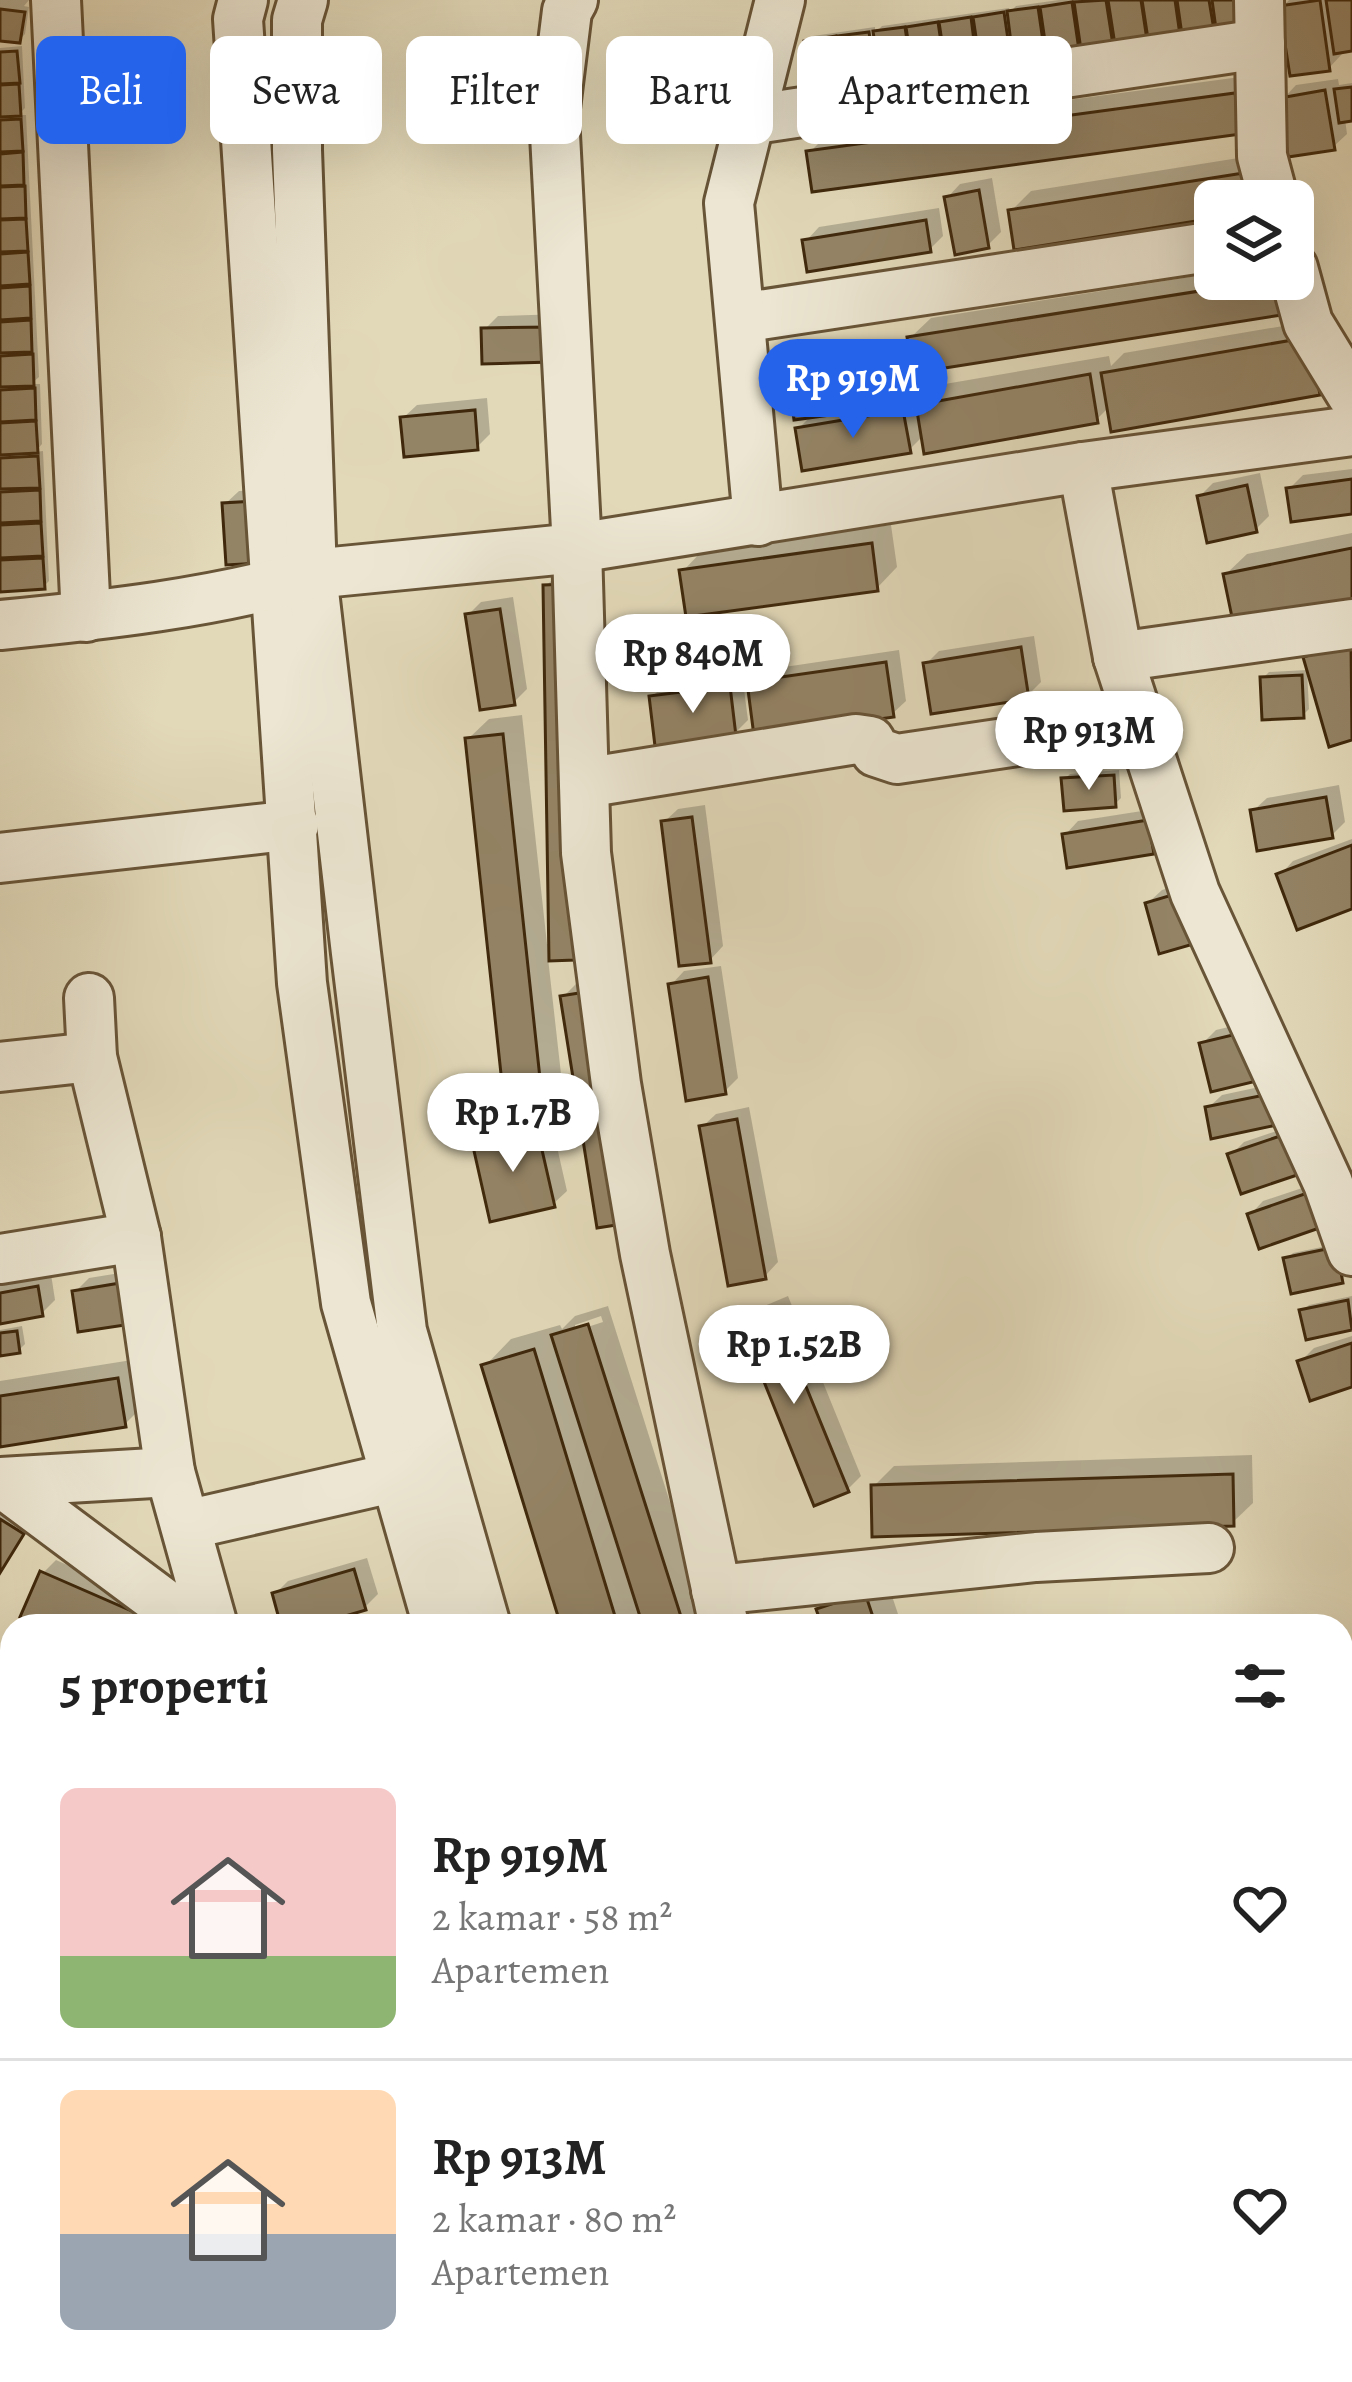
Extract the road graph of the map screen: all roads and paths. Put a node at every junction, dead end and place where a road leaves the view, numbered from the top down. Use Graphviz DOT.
graph roads {
  1 [pos="56,0"];
  2 [pos="243,0"];
  3 [pos="303,0"];
  4 [pos="573,0"];
  5 [pos="780,0"];
  6 [pos="1260,22"];
  7 [pos="770,36"];
  8 [pos="773,115"];
  9 [pos="743,144"];
  10 [pos="1268,180"];
  11 [pos="1194,249"];
  12 [pos="1302,300"];
  13 [pos="740,318"];
  14 [pos="1352,395"];
  15 [pos="1352,431"];
  16 [pos="1083,467"];
  17 [pos="758,521"];
  18 [pos="577,548"];
  19 [pos="294,579"];
  20 [pos="86,617"];
  21 [pos="1352,624"];
  22 [pos="0,625"];
  23 [pos="1118,658"];
  24 [pos="1139,723"];
  25 [pos="584,783"];
  26 [pos="294,825"];
  27 [pos="0,857"];
  28 [pos="88,998"];
  29 [pos="92,1057"];
  30 [pos="0,1067"];
  31 [pos="136,1237"];
  32 [pos="1352,1251"];
  33 [pos="0,1258"];
  34 [pos="395,1285"];
  35 [pos="344,1287"];
  36 [pos="170,1472"];
  37 [pos="418,1472"];
  38 [pos="0,1482"];
  39 [pos="186,1525"];
  40 [pos="1209,1549"];
  41 [pos="720,1608"];
  42 [pos="178,1614"];
  43 [pos="210,1614"];
  44 [pos="436,1614"];
  45 [pos="481,1614"];
  1 -- 20 [label="street"];
  2 -- 19 [label="street"];
  3 -- 19 [label="street"];
  4 -- 18 [label="street"];
  5 -- 7 [label="street"];
  6 -- 8 [label="street"];
  6 -- 10 [label="street"];
  9 -- 13 [label="street"];
  11 -- 13 [label="street"];
  12 -- 14 [label="street"];
  13 -- 17 [label="street"];
  15 -- 16 [label="street"];
  16 -- 17 [label="street"];
  16 -- 23 [label="street"];
  17 -- 18 [label="street"];
  18 -- 19 [label="street"];
  18 -- 25 [label="street"];
  19 -- 20 [label="street"];
  19 -- 26 [label="street"];
  19 -- 34 [label="street"];
  20 -- 22 [label="street"];
  21 -- 23 [label="street"];
  23 -- 24 [label="street"];
  24 -- 25 [label="street"];
  24 -- 32 [label="street"];
  25 -- 41 [label="street"];
  26 -- 27 [label="street"];
  26 -- 35 [label="street"];
  28 -- 29 [label="street"];
  29 -- 30 [label="street"];
  29 -- 31 [label="street"];
  31 -- 33 [label="street"];
  31 -- 36 [label="street"];
  34 -- 35 [label="street"];
  34 -- 37 [label="street"];
  35 -- 37 [label="street"];
  36 -- 38 [label="street"];
  36 -- 39 [label="street"];
  37 -- 39 [label="street"];
  37 -- 44 [label="street"];
  37 -- 45 [label="street"];
  38 -- 42 [label="street"];
  39 -- 43 [label="street"];
  40 -- 41 [label="street"];
}
